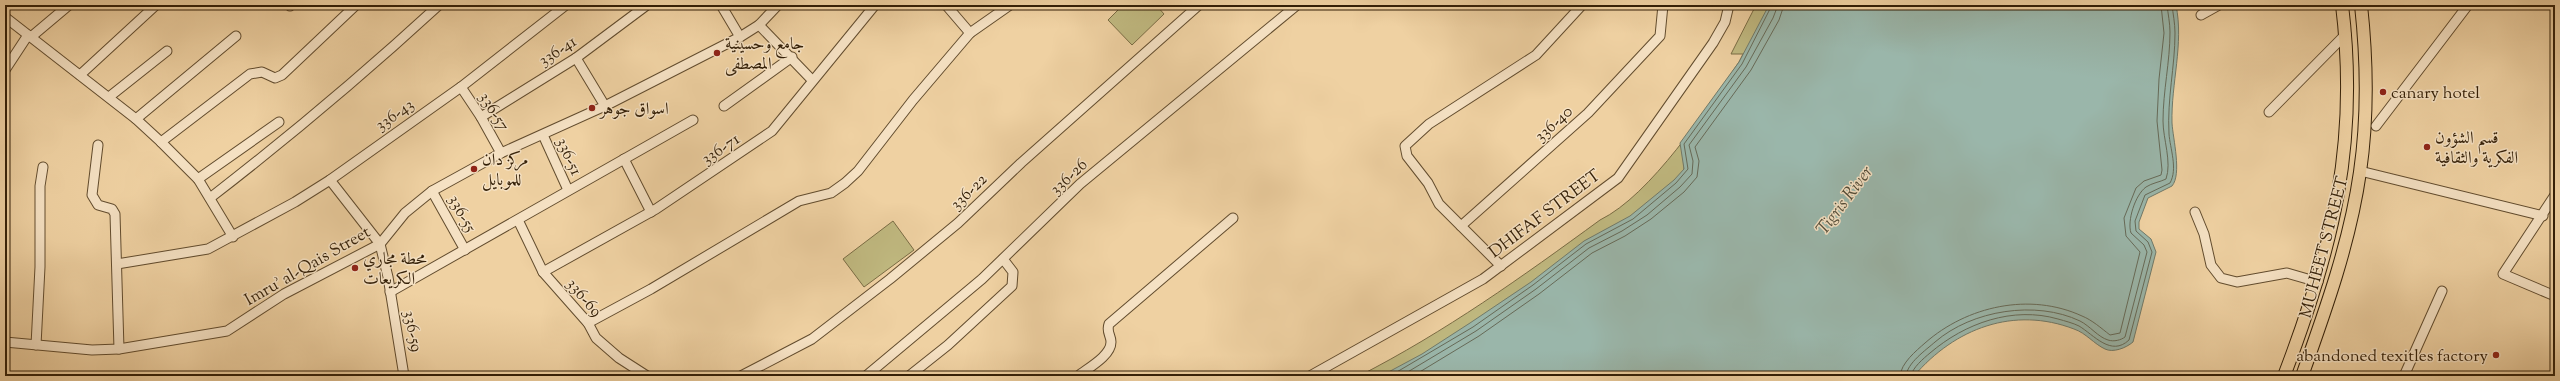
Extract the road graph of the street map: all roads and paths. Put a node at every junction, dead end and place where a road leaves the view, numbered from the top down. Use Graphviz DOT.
graph roads {
  1 [pos="69,5"];
  2 [pos="156,5"];
  3 [pos="356,5"];
  4 [pos="439,5"];
  5 [pos="566,5"];
  6 [pos="647,5"];
  7 [pos="721,5"];
  8 [pos="778,5"];
  9 [pos="875,5"];
  10 [pos="946,5"];
  11 [pos="1010,5"];
  12 [pos="1199,5"];
  13 [pos="1297,5"];
  14 [pos="1582,5"];
  15 [pos="1663,5"];
  16 [pos="1729,5"];
  17 [pos="2219,5"];
  18 [pos="2342,5"];
  19 [pos="2361,5"];
  20 [pos="2468,5"];
  21 [pos="2201,15"];
  22 [pos="5,17"];
  23 [pos="759,25"];
  24 [pos="970,33"];
  25 [pos="2346,34"];
  26 [pos="30,36"];
  27 [pos="236,36"];
  28 [pos="740,37"];
  29 [pos="167,52"];
  30 [pos="792,57"];
  31 [pos="576,58"];
  32 [pos="5,70"];
  33 [pos="80,75"];
  34 [pos="812,80"];
  35 [pos="461,87"];
  36 [pos="109,98"];
  37 [pos="606,106"];
  38 [pos="724,106"];
  39 [pos="2269,112"];
  40 [pos="481,117"];
  41 [pos="136,119"];
  42 [pos="693,120"];
  43 [pos="279,122"];
  44 [pos="2376,126"];
  45 [pos="543,135"];
  46 [pos="161,142"];
  47 [pos="98,145"];
  48 [pos="502,153"];
  49 [pos="624,159"];
  50 [pos="43,167"];
  51 [pos="2360,172"];
  52 [pos="198,179"];
  53 [pos="330,180"];
  54 [pos="568,190"];
  55 [pos="432,191"];
  56 [pos="2555,195"];
  57 [pos="210,198"];
  58 [pos="651,212"];
  59 [pos="2195,212"];
  60 [pos="2543,216"];
  61 [pos="1233,218"];
  62 [pos="518,220"];
  63 [pos="1460,226"];
  64 [pos="232,237"];
  65 [pos="380,244"];
  66 [pos="465,250"];
  67 [pos="1003,259"];
  68 [pos="117,264"];
  69 [pos="1501,266"];
  70 [pos="543,272"];
  71 [pos="2318,282"];
  72 [pos="2442,291"];
  73 [pos="390,292"];
  74 [pos="2555,296"];
  75 [pos="588,323"];
  76 [pos="5,342"];
  77 [pos="36,345"];
  78 [pos="119,349"];
  79 [pos="404,376"];
  80 [pos="646,376"];
  81 [pos="741,376"];
  82 [pos="866,376"];
  83 [pos="909,376"];
  84 [pos="1078,376"];
  85 [pos="1310,376"];
  86 [pos="2284,376"];
  87 [pos="2302,376"];
  88 [pos="2404,376"];
  1 -- 26 [label="street"];
  2 -- 33 [label="street"];
  3 -- 46 [label="street"];
  4 -- 57 [label="street"];
  5 -- 35 [label="street, 336-43"];
  6 -- 31 [label="street, 336-41"];
  7 -- 28 [label="street"];
  8 -- 23 [label="street, Imruʾ al-Qais Street"];
  9 -- 34 [label="street, 336-71"];
  10 -- 24 [label="street"];
  11 -- 24 [label="street"];
  12 -- 81 [label="street, 336-22"];
  13 -- 67 [label="street, 336-26"];
  14 -- 63 [label="street"];
  15 -- 63 [label="street, 336-40"];
  16 -- 69 [label="street, DHIFAF STREET"];
  17 -- 21 [label="street"];
  18 -- 25 [label="main road, MUHEET STREET"];
  19 -- 51 [label="main road, MUHEET STREET"];
  20 -- 44 [label="street"];
  22 -- 26 [label="street"];
  23 -- 28 [label="street, Imruʾ al-Qais Street"];
  23 -- 30 [label="street"];
  24 -- 75 [label="street"];
  25 -- 39 [label="street"];
  25 -- 71 [label="main road, MUHEET STREET"];
  26 -- 32 [label="street"];
  26 -- 33 [label="street"];
  27 -- 41 [label="street"];
  28 -- 37 [label="street, Imruʾ al-Qais Street"];
  29 -- 36 [label="street"];
  30 -- 34 [label="street"];
  30 -- 38 [label="street"];
  31 -- 37 [label="street"];
  31 -- 40 [label="street, 336-41"];
  33 -- 36 [label="street"];
  34 -- 58 [label="street, 336-71"];
  35 -- 40 [label="street, 336-57"];
  35 -- 53 [label="street, 336-43"];
  36 -- 41 [label="street"];
  37 -- 45 [label="street, Imruʾ al-Qais Street"];
  40 -- 48 [label="street, 336-57"];
  41 -- 46 [label="street"];
  42 -- 49 [label="street"];
  43 -- 52 [label="street"];
  45 -- 48 [label="street, Imruʾ al-Qais Street"];
  45 -- 54 [label="street, 336-51"];
  46 -- 52 [label="street"];
  47 -- 68 [label="street"];
  48 -- 55 [label="street, Imruʾ al-Qais Street"];
  49 -- 54 [label="street"];
  49 -- 58 [label="street"];
  50 -- 77 [label="street"];
  51 -- 60 [label="street"];
  51 -- 87 [label="main road, MUHEET STREET"];
  52 -- 57 [label="street"];
  53 -- 64 [label="street, 336-43"];
  53 -- 65 [label="street"];
  54 -- 62 [label="street"];
  55 -- 65 [label="street, Imruʾ al-Qais Street"];
  55 -- 66 [label="street, 336-55"];
  56 -- 60 [label="street"];
  57 -- 64 [label="street"];
  58 -- 70 [label="street, 336-71"];
  59 -- 71 [label="street"];
  60 -- 74 [label="street"];
  61 -- 84 [label="street"];
  62 -- 66 [label="street"];
  62 -- 70 [label="street, 336-69"];
  63 -- 69 [label="street"];
  64 -- 68 [label="street, 336-43"];
  65 -- 73 [label="street, 336-59"];
  65 -- 78 [label="street, Imruʾ al-Qais Street"];
  66 -- 73 [label="street"];
  67 -- 82 [label="street, 336-26"];
  67 -- 83 [label="street"];
  68 -- 78 [label="street"];
  69 -- 85 [label="street, DHIFAF STREET"];
  70 -- 75 [label="street, 336-69"];
  71 -- 86 [label="main road, MUHEET STREET"];
  72 -- 88 [label="street"];
  73 -- 79 [label="street, 336-59"];
  75 -- 80 [label="street, 336-69"];
  76 -- 77 [label="street, Imruʾ al-Qais Street"];
  77 -- 78 [label="street, Imruʾ al-Qais Street"];
}
